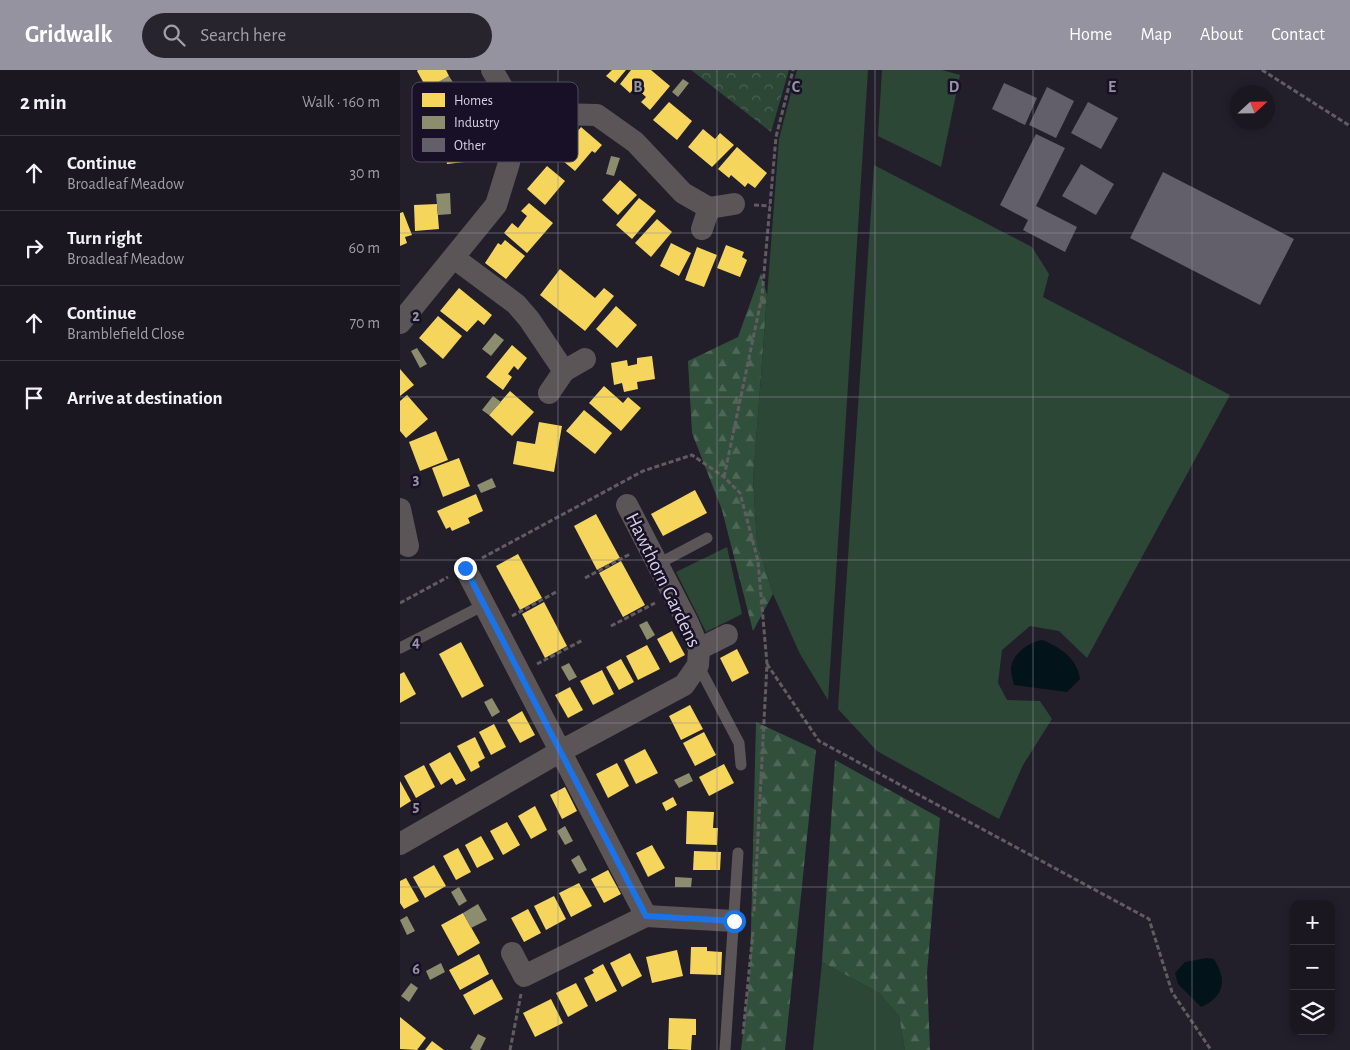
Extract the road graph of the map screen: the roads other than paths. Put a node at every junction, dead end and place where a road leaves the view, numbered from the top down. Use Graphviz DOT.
graph roads {
  1 [pos="492,70"];
  2 [pos="499,82"];
  3 [pos="578,115"];
  4 [pos="509,162"];
  5 [pos="734,204"];
  6 [pos="709,208"];
  7 [pos="702,229"];
  8 [pos="454,258"];
  9 [pos="400,323"];
  10 [pos="585,359"];
  11 [pos="564,371"];
  12 [pos="549,393"];
  13 [pos="627,505"];
  14 [pos="406,508"];
  15 [pos="707,538"];
  16 [pos="408,546"];
  17 [pos="653,554"];
  18 [pos="465,568"];
  19 [pos="484,605"];
  20 [pos="727,635"];
  21 [pos="400,648"];
  22 [pos="699,657"];
  23 [pos="560,751"];
  24 [pos="740,765"];
  25 [pos="400,844"];
  26 [pos="738,854"];
  27 [pos="646,916"];
  28 [pos="747,920"];
  29 [pos="512,953"];
  30 [pos="725,1050"];
  1 -- 2 [label="street"];
  3 -- 6 [label="street"];
  4 -- 8 [label="street"];
  5 -- 6 [label="street"];
  6 -- 7 [label="street"];
  8 -- 9 [label="street"];
  8 -- 11 [label="street"];
  10 -- 11 [label="street"];
  11 -- 12 [label="street"];
  13 -- 17 [label="street, Hawthorn Gardens"];
  14 -- 16 [label="street"];
  15 -- 17 [label="lane"];
  17 -- 22 [label="street, Hawthorn Gardens"];
  18 -- 19 [label="street"];
  19 -- 21 [label="lane"];
  19 -- 23 [label="street"];
  20 -- 22 [label="street"];
  22 -- 23 [label="street, Hawthorn Gardens"];
  22 -- 24 [label="lane"];
  23 -- 25 [label="street, Hawthorn Gardens"];
  23 -- 27 [label="street"];
  26 -- 28 [label="lane"];
  27 -- 28 [label="street"];
  27 -- 29 [label="street"];
  28 -- 30 [label="lane"];
}
